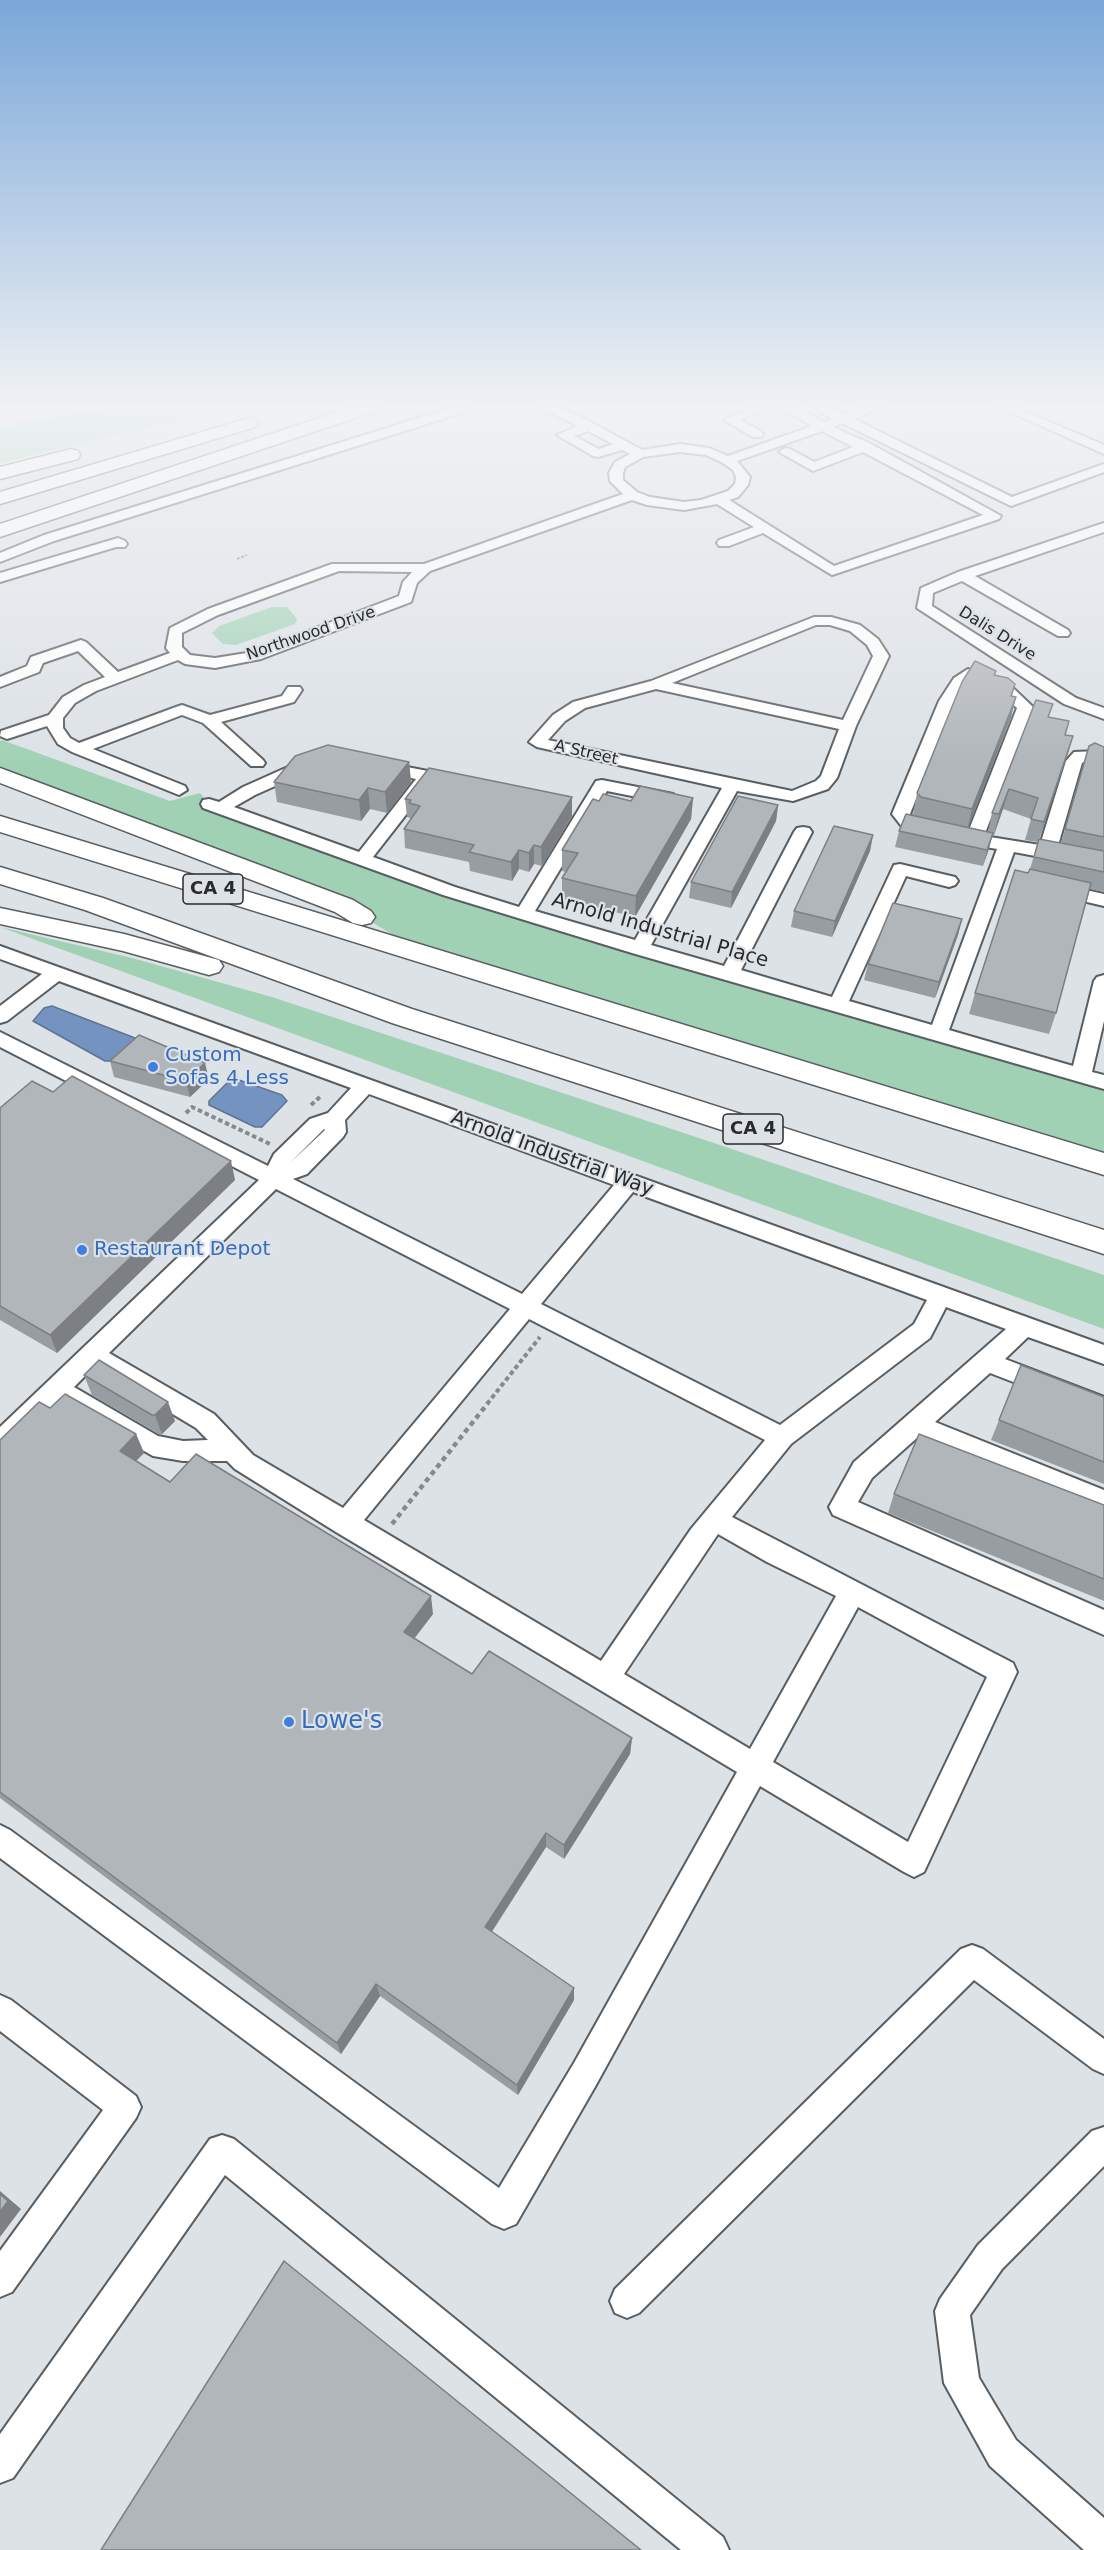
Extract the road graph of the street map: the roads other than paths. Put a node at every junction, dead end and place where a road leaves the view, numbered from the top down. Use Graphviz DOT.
graph roads {
  1 [pos="85,527"];
  2 [pos="540,527"];
  3 [pos="962,527"];
  4 [pos="1104,527"];
  5 [pos="765,528"];
  6 [pos="1081,535"];
  7 [pos="724,543"];
  8 [pos="1096,543"];
  9 [pos="120,544"];
  10 [pos="0,558"];
  11 [pos="425,567"];
  12 [pos="963,574"];
  13 [pos="0,578"];
  14 [pos="1062,633"];
  15 [pos="180,654"];
  16 [pos="115,678"];
  17 [pos="0,682"];
  18 [pos="656,684"];
  19 [pos="294,690"];
  20 [pos="1104,714"];
  21 [pos="55,718"];
  22 [pos="209,720"];
  23 [pos="848,726"];
  24 [pos="7,734"];
  25 [pos="78,749"];
  26 [pos="320,761"];
  27 [pos="1104,761"];
  28 [pos="257,763"];
  29 [pos="362,764"];
  30 [pos="0,775"];
  31 [pos="427,776"];
  32 [pos="448,780"];
  33 [pos="732,785"];
  34 [pos="179,790"];
  35 [pos="679,800"];
  36 [pos="0,824"];
  37 [pos="803,832"];
  38 [pos="974,840"];
  39 [pos="1007,846"];
  40 [pos="1048,852"];
  41 [pos="363,860"];
  42 [pos="1104,864"];
  43 [pos="0,875"];
  44 [pos="997,876"];
  45 [pos="949,881"];
  46 [pos="1018,881"];
  47 [pos="1040,886"];
  48 [pos="1104,900"];
  49 [pos="524,915"];
  50 [pos="0,916"];
  51 [pos="639,949"];
  52 [pos="0,952"];
  53 [pos="426,954"];
  54 [pos="58,972"];
  55 [pos="729,975"];
  56 [pos="1104,981"];
  57 [pos="837,1006"];
  58 [pos="0,1016"];
  59 [pos="402,1016"];
  60 [pos="938,1035"];
  61 [pos="0,1039"];
  62 [pos="1081,1076"];
  63 [pos="1104,1082"];
  64 [pos="366,1085"];
  65 [pos="1104,1164"];
  66 [pos="274,1178"];
  67 [pos="628,1183"];
  68 [pos="1104,1242"];
  69 [pos="940,1296"];
  70 [pos="526,1305"];
  71 [pos="1024,1326"];
  72 [pos="93,1354"];
  73 [pos="1104,1355"];
  74 [pos="987,1362"];
  75 [pos="57,1389"];
  76 [pos="1104,1407"];
  77 [pos="915,1424"];
  78 [pos="782,1437"];
  79 [pos="0,1443"];
  80 [pos="232,1450"];
  81 [pos="1104,1500"];
  82 [pos="715,1520"];
  83 [pos="345,1524"];
  84 [pos="853,1591"];
  85 [pos="1104,1623"];
  86 [pos="606,1677"];
  87 [pos="756,1768"];
  88 [pos="0,1840"];
  89 [pos="0,2010"];
  90 [pos="1104,2058"];
  91 [pos="1104,2143"];
  92 [pos="0,2280"];
  93 [pos="627,2301"];
  94 [pos="0,2465"];
  95 [pos="1104,2543"];
  96 [pos="710,2550"];
  1 -- 10 [label="street"];
  2 -- 11 [label="street"];
  3 -- 5 [label="street"];
  4 -- 6 [label="street, Dalis Drive"];
  5 -- 7 [label="street"];
  6 -- 8 [label="street"];
  6 -- 12 [label="street, Dalis Drive"];
  9 -- 13 [label="street"];
  11 -- 15 [label="street, Northwood Drive"];
  11 -- 15 [label="street"];
  12 -- 14 [label="street, Dalis Drive"];
  12 -- 20 [label="street, Dalis Drive"];
  15 -- 16 [label="street"];
  16 -- 17 [label="street"];
  16 -- 21 [label="street"];
  18 -- 23 [label="street, A Street"];
  18 -- 23 [label="street, A Street"];
  18 -- 33 [label="street, A Street"];
  19 -- 22 [label="street"];
  21 -- 24 [label="street"];
  21 -- 25 [label="street"];
  22 -- 25 [label="street"];
  22 -- 28 [label="street"];
  23 -- 33 [label="street, A Street"];
  25 -- 34 [label="street"];
  26 -- 41 [label="street, Arnold Industrial Place"];
  27 -- 40 [label="street"];
  29 -- 31 [label="street"];
  30 -- 53 [label="highway"];
  31 -- 32 [label="street"];
  31 -- 41 [label="street"];
  33 -- 51 [label="street"];
  35 -- 49 [label="street"];
  36 -- 53 [label="highway, CA 4"];
  37 -- 55 [label="street"];
  38 -- 38 [label="street"];
  38 -- 39 [label="street"];
  39 -- 40 [label="street"];
  39 -- 44 [label="street"];
  40 -- 42 [label="street"];
  41 -- 49 [label="street, Arnold Industrial Place"];
  43 -- 59 [label="highway, CA 4"];
  44 -- 46 [label="street"];
  44 -- 60 [label="street"];
  45 -- 57 [label="street"];
  47 -- 48 [label="street"];
  49 -- 51 [label="street, Arnold Industrial Place"];
  50 -- 59 [label="highway"];
  51 -- 55 [label="street, Arnold Industrial Place"];
  52 -- 54 [label="street, Arnold Industrial Way"];
  53 -- 65 [label="highway, CA 4"];
  54 -- 58 [label="street"];
  54 -- 64 [label="street, Arnold Industrial Way"];
  55 -- 57 [label="street, Arnold Industrial Place"];
  56 -- 62 [label="street"];
  57 -- 60 [label="street, Arnold Industrial Place"];
  59 -- 68 [label="highway, CA 4"];
  60 -- 62 [label="street, Arnold Industrial Place"];
  61 -- 66 [label="street"];
  62 -- 63 [label="street, Arnold Industrial Place"];
  64 -- 66 [label="street"];
  64 -- 67 [label="street, Arnold Industrial Way"];
  66 -- 70 [label="street"];
  66 -- 72 [label="street"];
  67 -- 69 [label="street, Arnold Industrial Way"];
  67 -- 70 [label="street"];
  69 -- 71 [label="street, Arnold Industrial Way"];
  69 -- 78 [label="street"];
  70 -- 78 [label="street"];
  70 -- 83 [label="street"];
  71 -- 73 [label="street, Arnold Industrial Way"];
  71 -- 74 [label="street"];
  72 -- 75 [label="street"];
  72 -- 80 [label="street"];
  74 -- 76 [label="street"];
  74 -- 77 [label="street"];
  75 -- 79 [label="street"];
  75 -- 80 [label="street"];
  77 -- 81 [label="street"];
  77 -- 85 [label="street"];
  78 -- 82 [label="street"];
  80 -- 83 [label="street"];
  82 -- 84 [label="street"];
  82 -- 86 [label="street"];
  83 -- 86 [label="street"];
  84 -- 87 [label="street"];
  84 -- 87 [label="street"];
  86 -- 87 [label="street"];
  87 -- 88 [label="street"];
  89 -- 92 [label="street"];
  90 -- 93 [label="street"];
  91 -- 95 [label="street"];
  94 -- 96 [label="street"];
}
